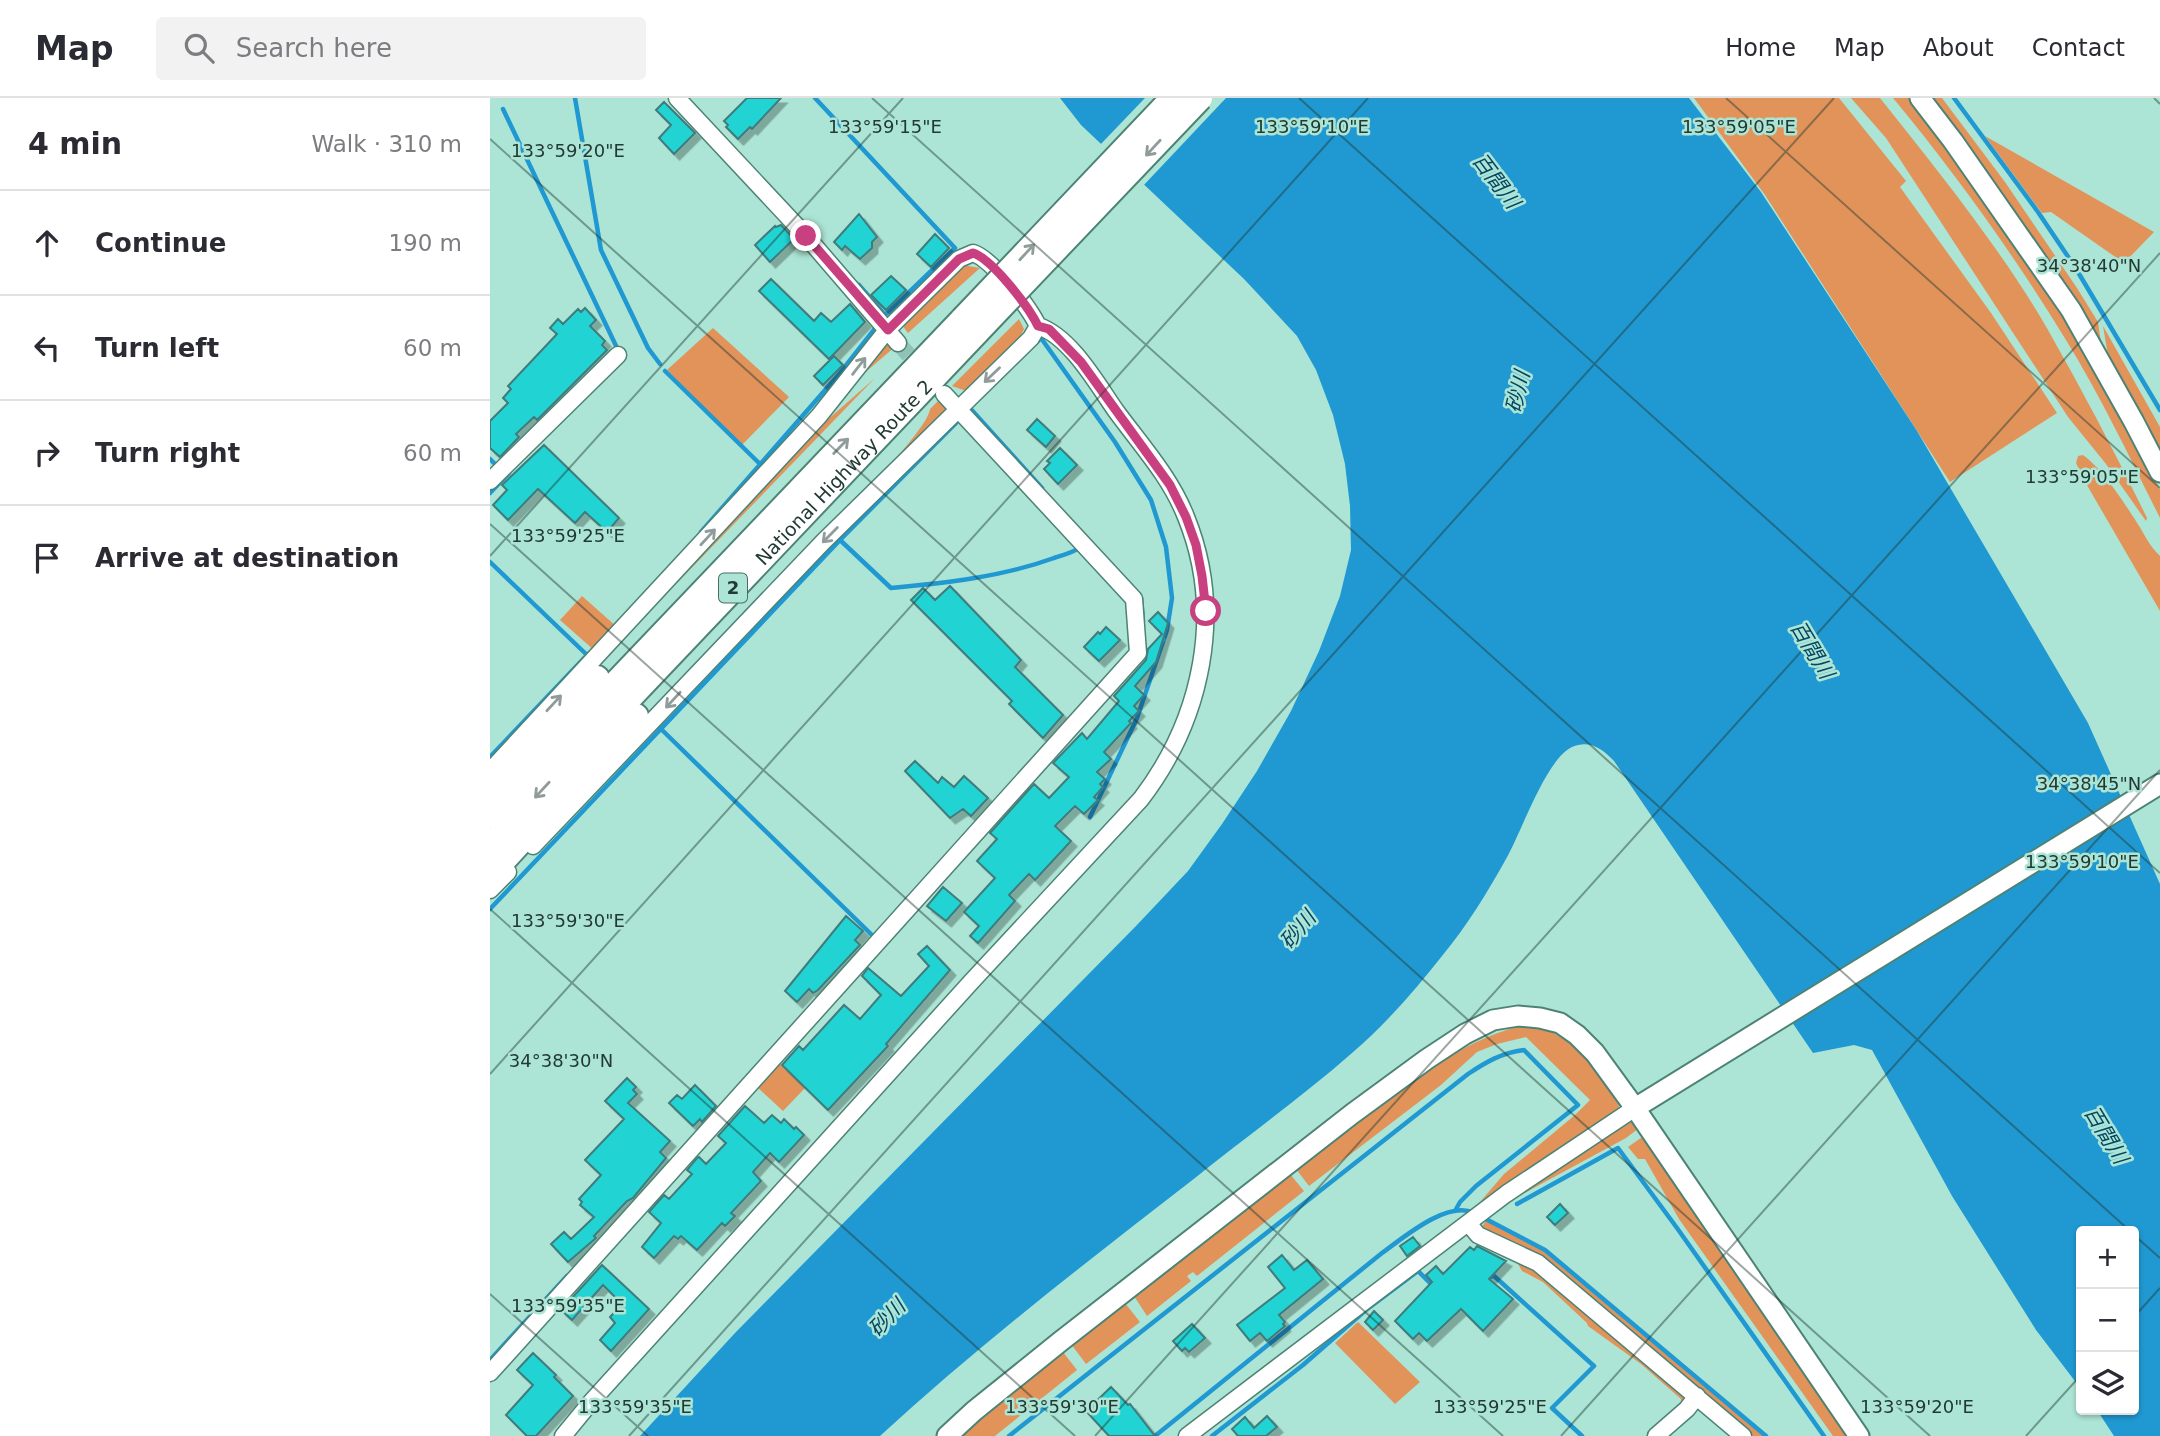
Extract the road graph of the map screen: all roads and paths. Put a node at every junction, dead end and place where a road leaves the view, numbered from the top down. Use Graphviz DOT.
graph roads {
  1 [pos="677,98"];
  2 [pos="1173,98"];
  3 [pos="1200,98"];
  4 [pos="1920,98"];
  5 [pos="883,324"];
  6 [pos="970,326"];
  7 [pos="1038,326"];
  8 [pos="898,343"];
  9 [pos="618,355"];
  10 [pos="944,394"];
  11 [pos="959,407"];
  12 [pos="898,414"];
  13 [pos="2160,472"];
  14 [pos="492,473"];
  15 [pos="764,527"];
  16 [pos="490,771"];
  17 [pos="2160,784"];
  18 [pos="490,788"];
  19 [pos="490,815"];
  20 [pos="490,845"];
  21 [pos="490,874"];
  22 [pos="490,890"];
  23 [pos="1635,1108"];
  24 [pos="1474,1218"];
  25 [pos="490,1373"];
  26 [pos="1697,1396"];
  27 [pos="1191,1435"];
  28 [pos="564,1436"];
  29 [pos="947,1436"];
  30 [pos="1656,1436"];
  31 [pos="1743,1436"];
  32 [pos="1859,1436"];
  1 -- 5 [label="street"];
  6 -- 2 [label="highway, National Highway Route 2 / 2, one-way, bridge"];
  3 -- 6 [label="highway, National Highway Route 2 / 2, one-way, bridge"];
  4 -- 13 [label="street"];
  5 -- 7 [label="street"];
  5 -- 8 [label="street"];
  16 -- 5 [label="street, one-way"];
  6 -- 12 [label="highway, National Highway Route 2 / 2"];
  15 -- 6 [label="highway, National Highway Route 2 / 2, one-way"];
  7 -- 11 [label="street, one-way"];
  7 -- 28 [label="street"];
  9 -- 14 [label="street"];
  10 -- 11 [label="street"];
  11 -- 22 [label="street, one-way"];
  11 -- 25 [label="street"];
  12 -- 20 [label="highway, National Highway Route 2 / 2, one-way"];
  12 -- 21 [label="highway"];
  15 -- 18 [label="highway"];
  15 -- 19 [label="highway, National Highway Route 2 / 2"];
  17 -- 23 [label="street"];
  23 -- 24 [label="street"];
  23 -- 29 [label="street"];
  23 -- 32 [label="street"];
  24 -- 26 [label="street"];
  24 -- 27 [label="street"];
  26 -- 30 [label="street"];
  26 -- 31 [label="street"];
}
